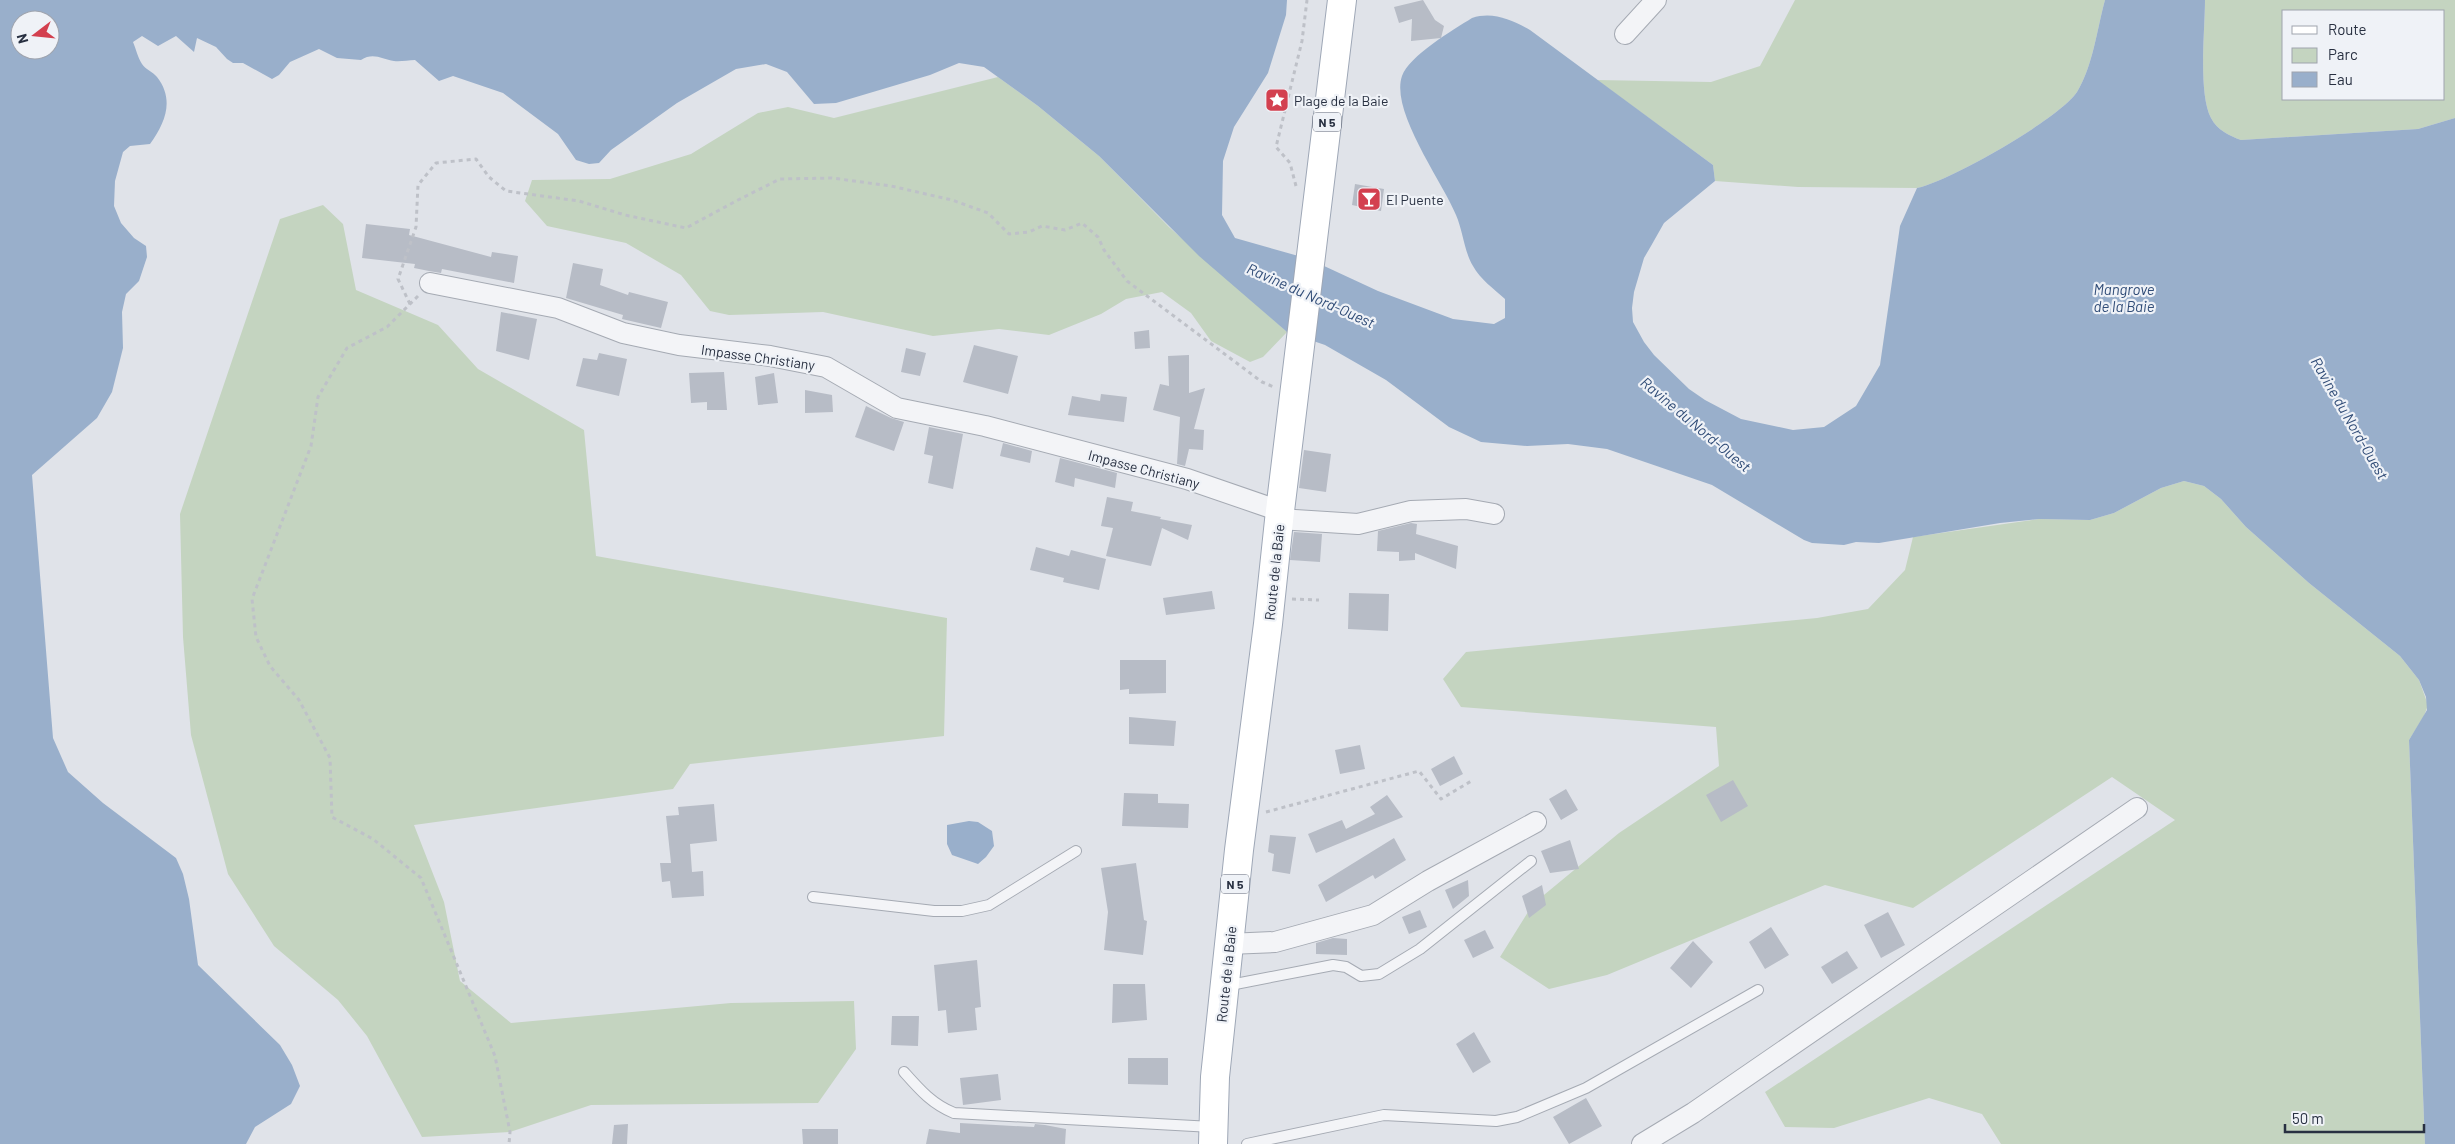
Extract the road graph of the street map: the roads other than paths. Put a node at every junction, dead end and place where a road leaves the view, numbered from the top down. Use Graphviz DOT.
graph roads {
  1 [pos="1342,0"];
  2 [pos="1656,0"];
  3 [pos="1625,34"];
  4 [pos="430,284"];
  5 [pos="1494,514"];
  6 [pos="1280,515"];
  7 [pos="2137,808"];
  8 [pos="1536,822"];
  9 [pos="1076,851"];
  10 [pos="1531,861"];
  11 [pos="813,897"];
  12 [pos="1228,944"];
  13 [pos="1224,987"];
  14 [pos="1758,990"];
  15 [pos="904,1072"];
  16 [pos="1213,1136"];
  17 [pos="1247,1144"];
  18 [pos="1642,1144"];
  1 -- 6 [label="main road, Route de la Baie / N 5"];
  2 -- 3 [label="street"];
  4 -- 6 [label="street, Impasse Christiany"];
  5 -- 6 [label="street, Impasse Christiany"];
  6 -- 12 [label="main road, Route de la Baie / N 5"];
  7 -- 18 [label="street"];
  8 -- 12 [label="street"];
  9 -- 11 [label="lane"];
  10 -- 13 [label="lane"];
  12 -- 13 [label="main road, Route de la Baie / N 5"];
  13 -- 16 [label="main road, Route de la Baie / N 5"];
  14 -- 17 [label="lane"];
  15 -- 16 [label="lane"];
}
